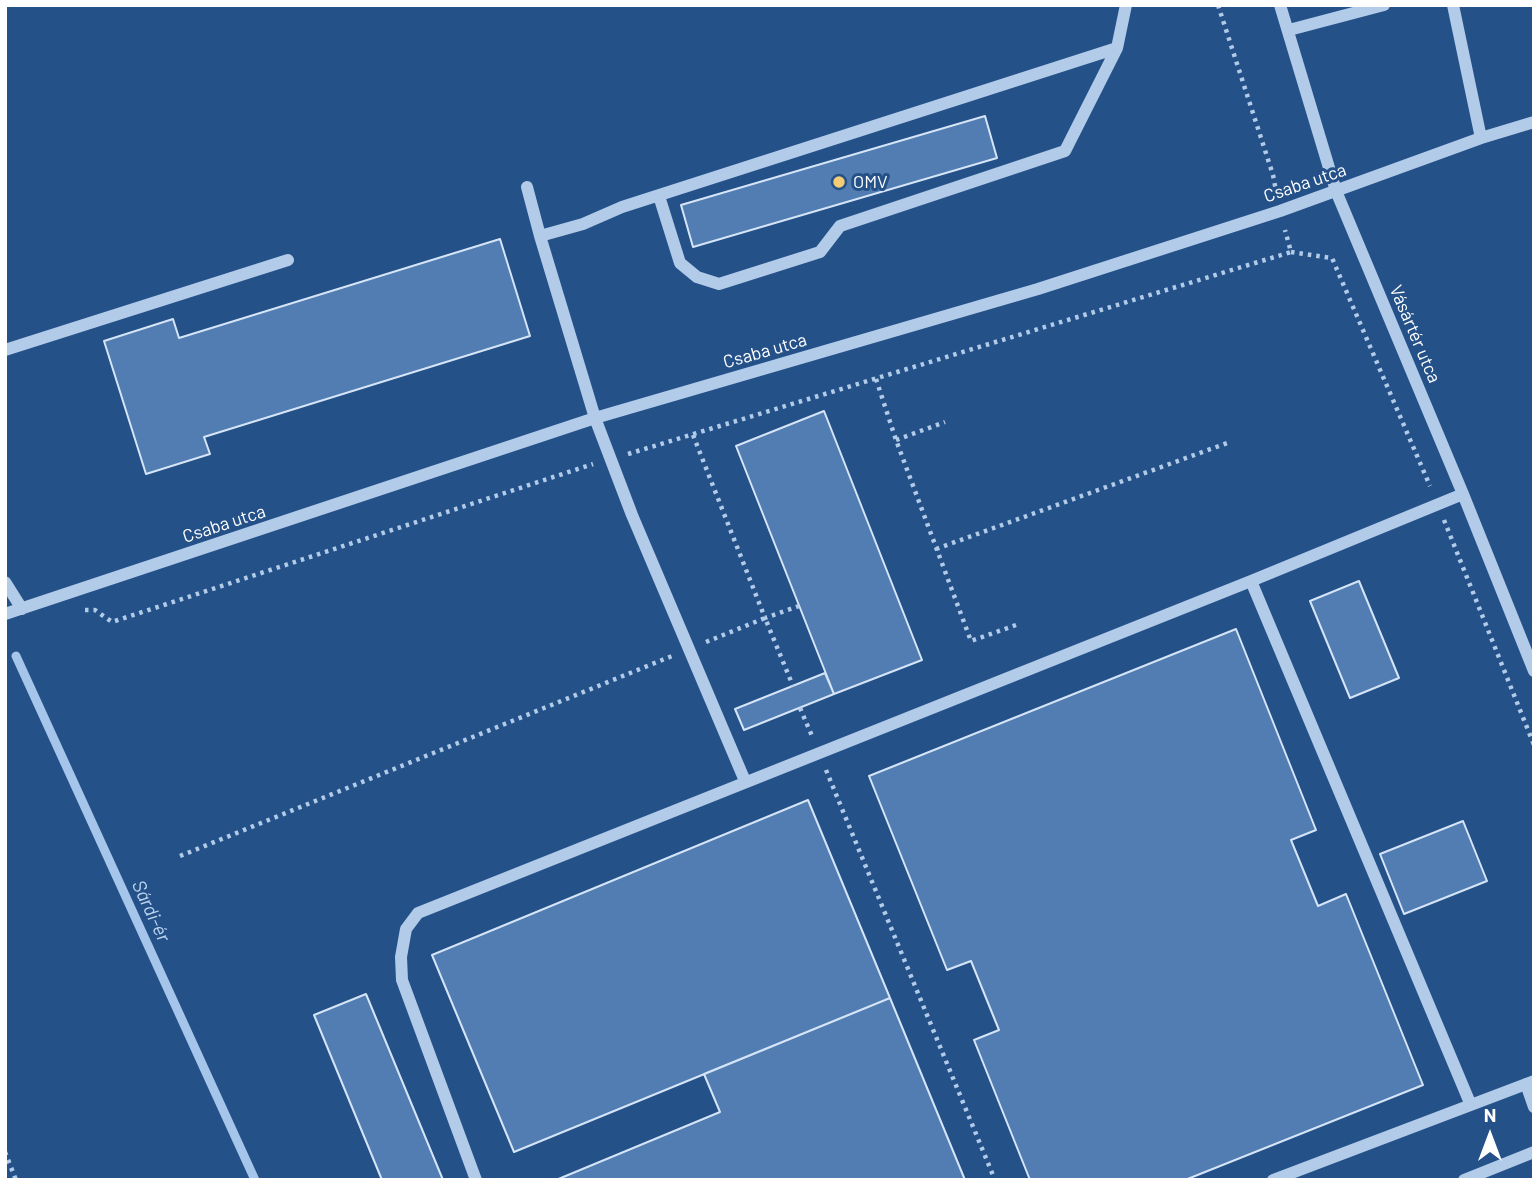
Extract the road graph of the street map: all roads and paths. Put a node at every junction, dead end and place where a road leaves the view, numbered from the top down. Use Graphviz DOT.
graph roads {
  1 [pos="1126,5"];
  2 [pos="1280,5"];
  3 [pos="1384,5"];
  4 [pos="1453,5"];
  5 [pos="1289,30"];
  6 [pos="1117,48"];
  7 [pos="1534,122"];
  8 [pos="1481,138"];
  9 [pos="527,187"];
  10 [pos="1336,191"];
  11 [pos="659,196"];
  12 [pos="540,236"];
  13 [pos="1291,252"];
  14 [pos="288,260"];
  15 [pos="5,350"];
  16 [pos="876,379"];
  17 [pos="595,418"];
  18 [pos="945,422"];
  19 [pos="694,435"];
  20 [pos="896,440"];
  21 [pos="1230,442"];
  22 [pos="1463,494"];
  23 [pos="1438,503"];
  24 [pos="936,549"];
  25 [pos="1251,581"];
  26 [pos="5,582"];
  27 [pos="799,606"];
  28 [pos="22,609"];
  29 [pos="5,614"];
  30 [pos="765,618"];
  31 [pos="1016,625"];
  32 [pos="688,649"];
  33 [pos="1534,671"];
  34 [pos="793,686"];
  35 [pos="800,708"];
  36 [pos="1534,746"];
  37 [pos="819,752"];
  38 [pos="745,781"];
  39 [pos="180,856"];
  40 [pos="1530,1082"];
  41 [pos="1470,1103"];
  42 [pos="1534,1107"];
  43 [pos="5,1152"];
  44 [pos="1534,1152"];
  45 [pos="16,1180"];
  46 [pos="476,1180"];
  47 [pos="995,1180"];
  48 [pos="1273,1180"];
  49 [pos="1464,1180"];
  1 -- 6 [label="street"];
  2 -- 5 [label="street, Vásártér utca"];
  3 -- 5 [label="street"];
  4 -- 8 [label="street"];
  5 -- 10 [label="street, Vásártér utca"];
  6 -- 11 [label="street"];
  6 -- 11 [label="street"];
  7 -- 8 [label="street, Csaba utca"];
  8 -- 10 [label="street, Csaba utca"];
  9 -- 12 [label="street"];
  10 -- 17 [label="street, Csaba utca"];
  10 -- 22 [label="street, Vásártér utca"];
  11 -- 12 [label="street"];
  12 -- 17 [label="street"];
  13 -- 23 [label="path"];
  14 -- 15 [label="street"];
  16 -- 20 [label="path"];
  17 -- 28 [label="street, Csaba utca"];
  17 -- 32 [label="street"];
  18 -- 20 [label="path"];
  19 -- 30 [label="path"];
  20 -- 24 [label="path"];
  21 -- 24 [label="path"];
  22 -- 23 [label="street"];
  22 -- 33 [label="street, Vásártér utca"];
  23 -- 25 [label="street"];
  23 -- 36 [label="path"];
  24 -- 31 [label="path"];
  25 -- 37 [label="street"];
  25 -- 41 [label="street"];
  26 -- 28 [label="street"];
  27 -- 30 [label="path"];
  28 -- 29 [label="street, Csaba utca"];
  30 -- 32 [label="path"];
  30 -- 34 [label="path"];
  32 -- 38 [label="street"];
  32 -- 39 [label="path"];
  35 -- 37 [label="path"];
  37 -- 38 [label="street"];
  37 -- 47 [label="path"];
  38 -- 46 [label="street"];
  40 -- 41 [label="street"];
  40 -- 42 [label="street"];
  41 -- 48 [label="street"];
  43 -- 45 [label="path"];
  44 -- 49 [label="street"];
}
